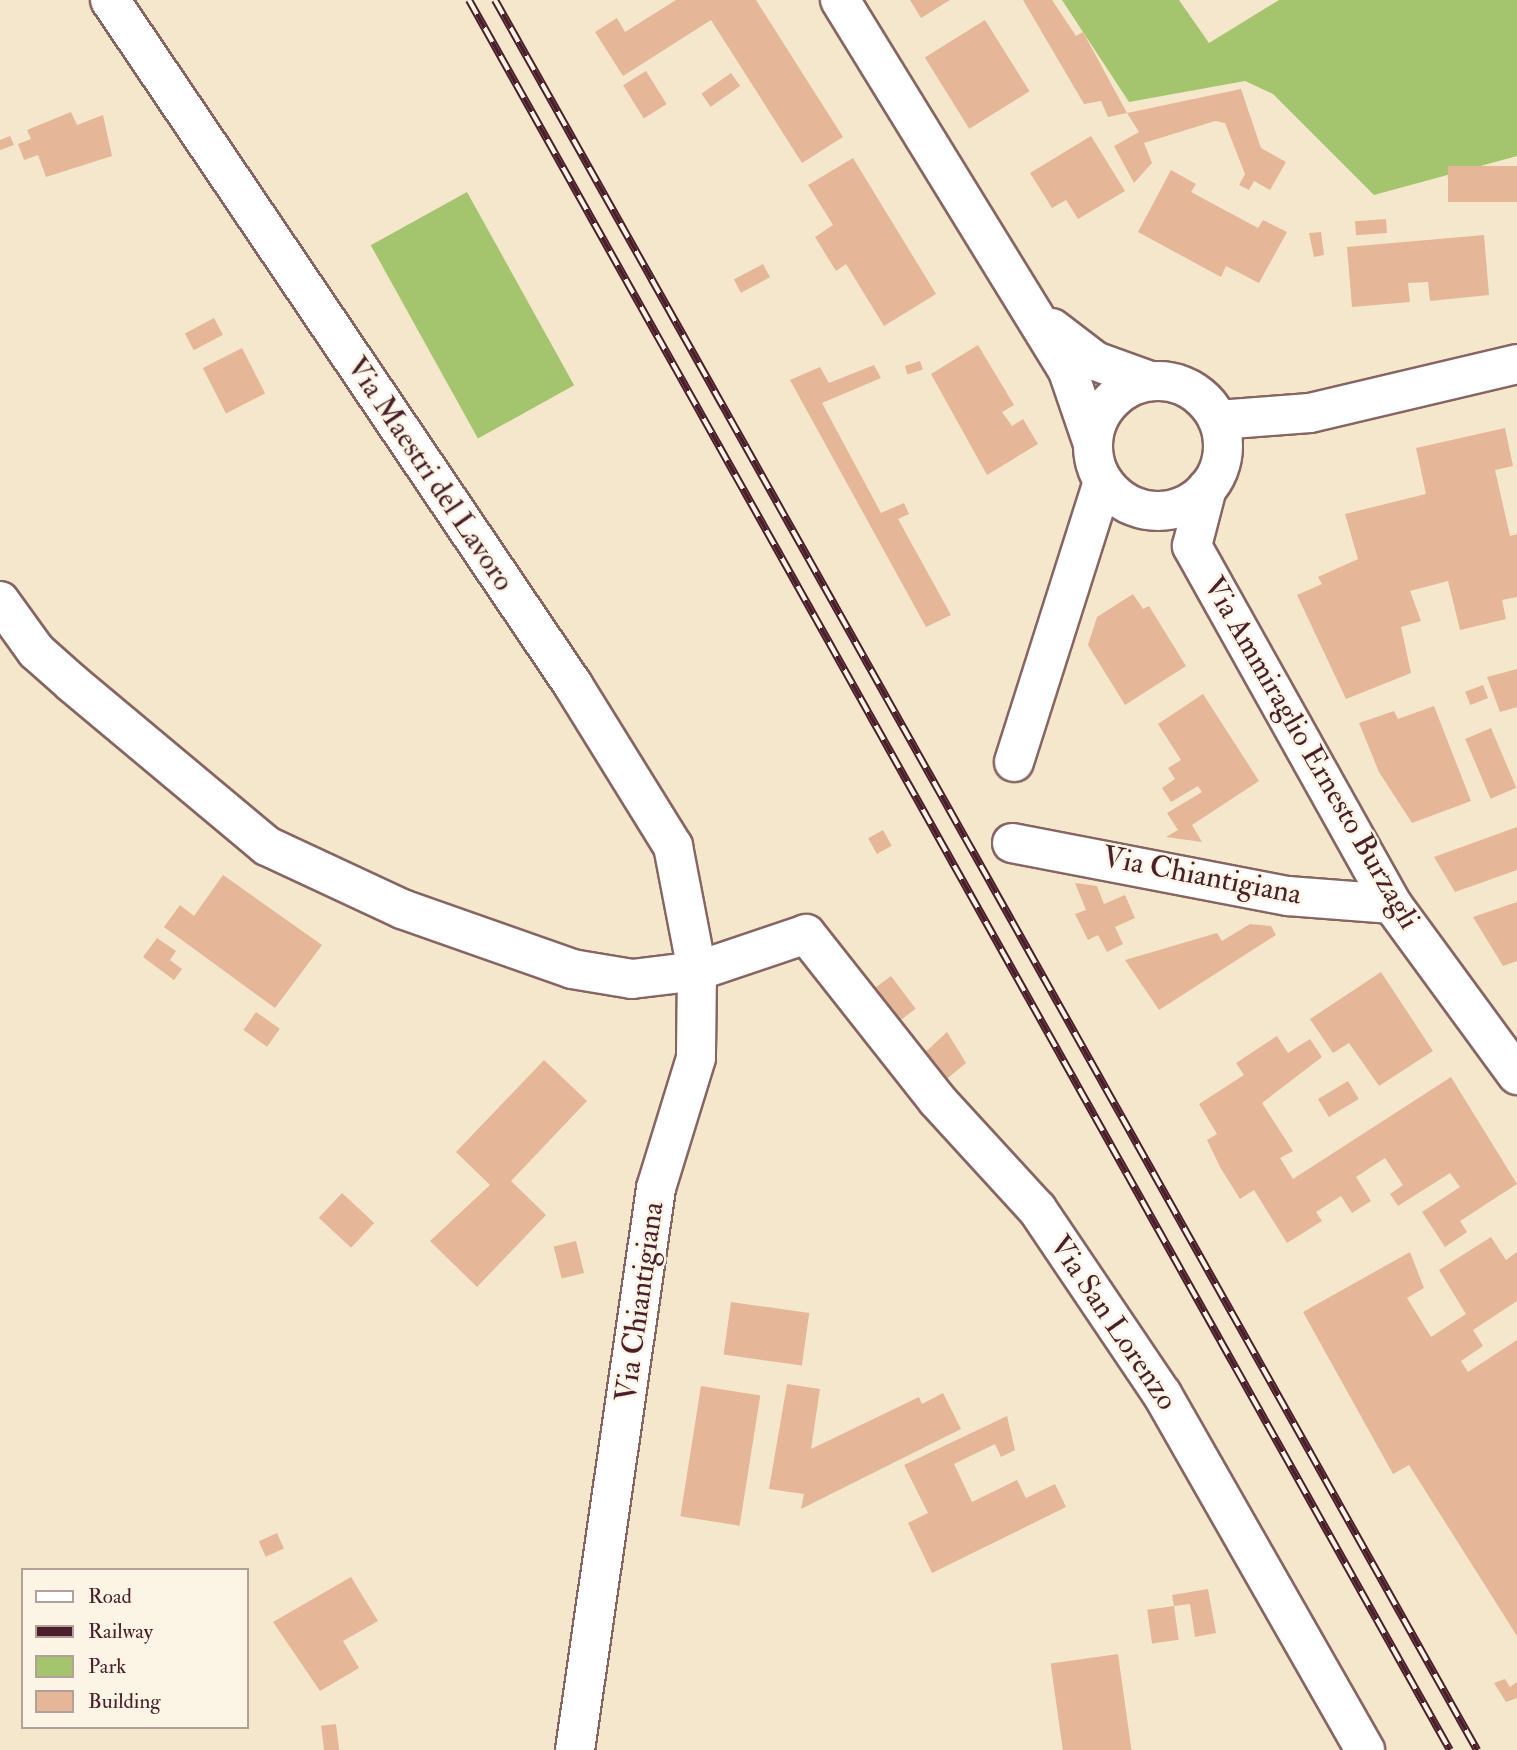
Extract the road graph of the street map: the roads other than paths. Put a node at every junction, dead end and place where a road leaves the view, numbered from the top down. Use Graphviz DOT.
graph roads {
  1 [pos="110,0"];
  2 [pos="839,0"];
  3 [pos="1031,311"];
  4 [pos="1517,364"];
  5 [pos="1150,381"];
  6 [pos="1310,413"];
  7 [pos="1218,420"];
  8 [pos="1092,441"];
  9 [pos="1214,474"];
  10 [pos="1104,482"];
  11 [pos="0,601"];
  12 [pos="1014,762"];
  13 [pos="1012,843"];
  14 [pos="1392,904"];
  15 [pos="697,971"];
  16 [pos="1517,1075"];
  17 [pos="575,1750"];
  18 [pos="1366,1750"];
  1 -- 15 [label="street, Via Maestri del Lavoro"];
  2 -- 3 [label="street"];
  3 -- 5 [label="street"];
  3 -- 8 [label="street"];
  4 -- 6 [label="street"];
  5 -- 7 [label="street"];
  5 -- 8 [label="street"];
  6 -- 7 [label="street"];
  6 -- 9 [label="street"];
  7 -- 9 [label="street, Via Ammiraglio Ernesto Burzagli"];
  8 -- 10 [label="street"];
  9 -- 10 [label="street"];
  9 -- 14 [label="street, Via Ammiraglio Ernesto Burzagli"];
  10 -- 12 [label="street"];
  11 -- 15 [label="street"];
  13 -- 14 [label="street, Via Chiantigiana"];
  14 -- 16 [label="street, Via Ammiraglio Ernesto Burzagli"];
  15 -- 17 [label="street, Via Chiantigiana"];
  15 -- 18 [label="street, Via San Lorenzo"];
}
